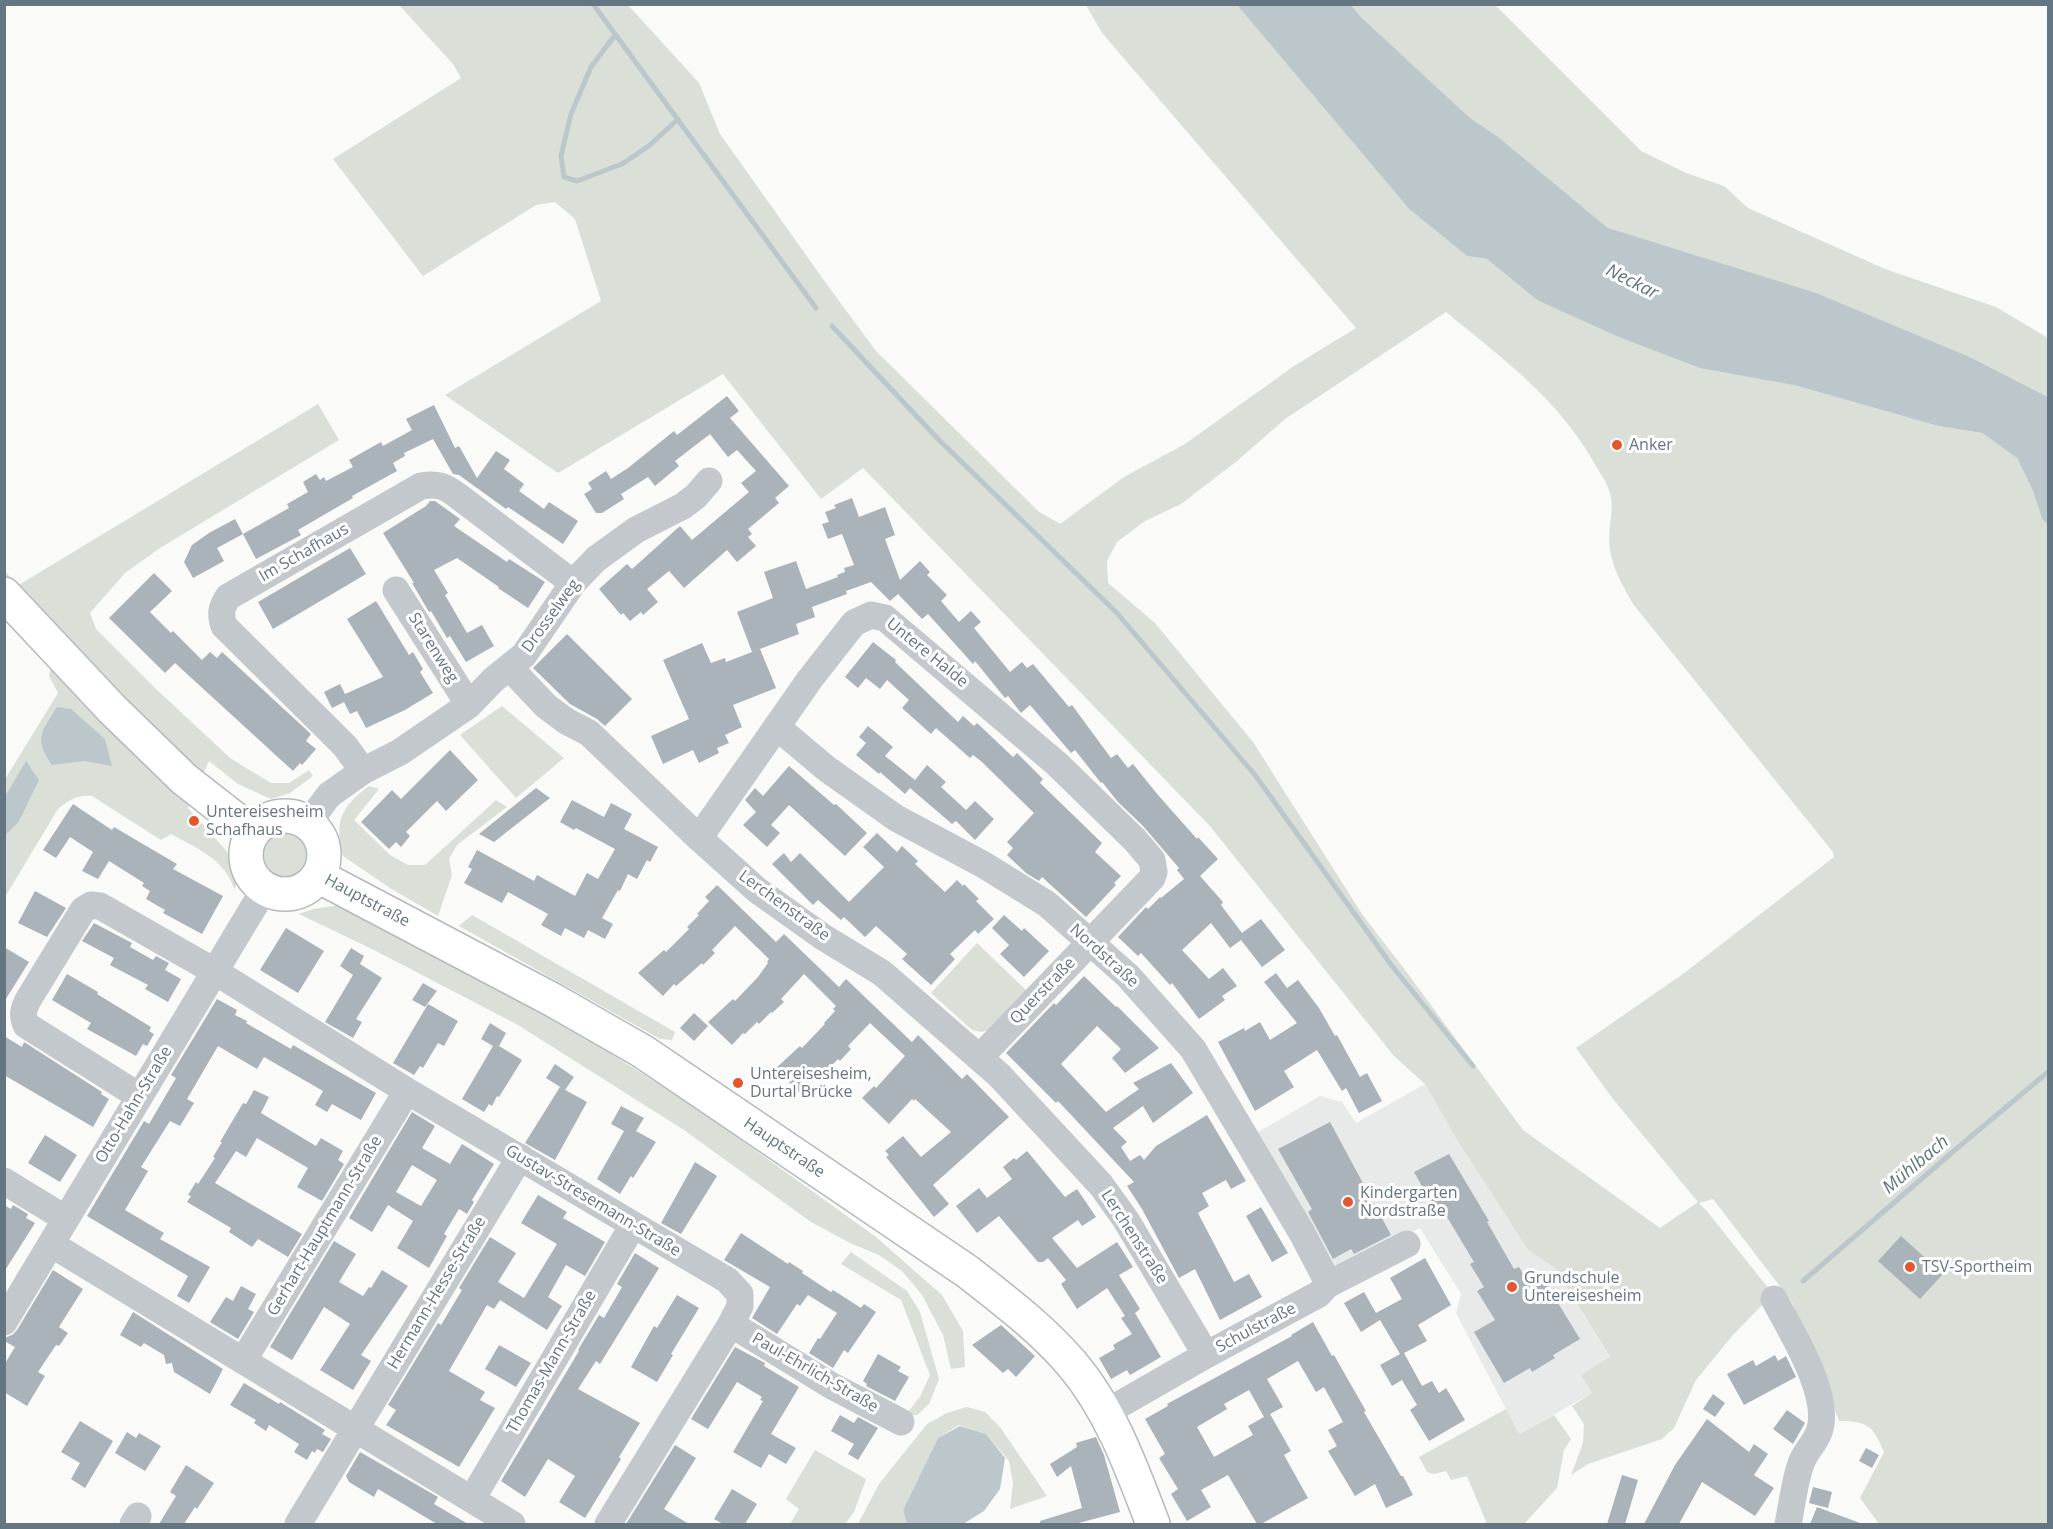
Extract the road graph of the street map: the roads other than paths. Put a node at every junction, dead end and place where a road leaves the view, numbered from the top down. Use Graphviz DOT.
graph roads {
  1 [pos="709,481"];
  2 [pos="573,583"];
  3 [pos="396,590"];
  4 [pos="4,594"];
  5 [pos="509,667"];
  6 [pos="469,705"];
  7 [pos="777,727"];
  8 [pos="363,771"];
  9 [pos="308,823"];
  10 [pos="253,833"];
  11 [pos="699,838"];
  12 [pos="1154,872"];
  13 [pos="318,876"];
  14 [pos="265,888"];
  15 [pos="1090,942"];
  16 [pos="214,971"];
  17 [pos="980,1057"];
  18 [pos="407,1091"];
  19 [pos="139,1096"];
  20 [pos="520,1158"];
  21 [pos="4,1181"];
  22 [pos="66,1219"];
  23 [pos="633,1225"];
  24 [pos="51,1244"];
  25 [pos="1407,1244"];
  26 [pos="1327,1285"];
  27 [pos="1774,1299"];
  28 [pos="4,1323"];
  29 [pos="731,1324"];
  30 [pos="1206,1355"];
  31 [pos="243,1361"];
  32 [pos="1105,1413"];
  33 [pos="901,1422"];
  34 [pos="354,1429"];
  35 [pos="472,1499"];
  36 [pos="298,1524"];
  37 [pos="512,1524"];
  38 [pos="608,1524"];
  39 [pos="1153,1524"];
  40 [pos="1788,1524"];
  1 -- 2 [label="street, Drosselweg"];
  2 -- 5 [label="street, Drosselweg"];
  2 -- 8 [label="street, Im Schafhaus"];
  3 -- 6 [label="street, Starenweg"];
  4 -- 10 [label="main road"];
  5 -- 6 [label="street"];
  5 -- 11 [label="street, Lerchenstraße"];
  6 -- 8 [label="street"];
  7 -- 11 [label="street, Untere Halde"];
  7 -- 12 [label="street, Untere Halde"];
  7 -- 15 [label="street, Nordstraße"];
  8 -- 9 [label="street"];
  9 -- 10 [label="main road"];
  9 -- 13 [label="main road"];
  10 -- 14 [label="main road"];
  11 -- 17 [label="street, Lerchenstraße"];
  12 -- 15 [label="street, Querstraße"];
  13 -- 14 [label="main road"];
  13 -- 32 [label="main road, Hauptstraße"];
  14 -- 16 [label="street, Otto-Hahn-Straße"];
  15 -- 17 [label="street, Querstraße"];
  15 -- 26 [label="street, Nordstraße"];
  16 -- 18 [label="street, Gustav-Stresemann-Straße"];
  16 -- 19 [label="street, Otto-Hahn-Straße"];
  16 -- 19 [label="street, Gustav-Stresemann-Straße"];
  17 -- 30 [label="street, Lerchenstraße"];
  18 -- 20 [label="street, Gustav-Stresemann-Straße"];
  18 -- 31 [label="street, Gerhart-Hauptmann-Straße"];
  19 -- 22 [label="street, Otto-Hahn-Straße"];
  20 -- 23 [label="street, Gustav-Stresemann-Straße"];
  20 -- 34 [label="street, Hermann-Hesse-Straße"];
  21 -- 22 [label="street"];
  22 -- 24 [label="street, Otto-Hahn-Straße"];
  23 -- 29 [label="street, Gustav-Stresemann-Straße"];
  23 -- 35 [label="street, Thomas-Mann-Straße"];
  24 -- 28 [label="street, Otto-Hahn-Straße"];
  24 -- 31 [label="street"];
  25 -- 26 [label="street, Schulstraße"];
  26 -- 30 [label="street, Schulstraße"];
  27 -- 40 [label="street"];
  29 -- 33 [label="street, Paul-Ehrlich-Straße"];
  29 -- 38 [label="street, Gustav-Stresemann-Straße"];
  30 -- 32 [label="street, Schulstraße"];
  31 -- 34 [label="street"];
  32 -- 39 [label="main road, Hauptstraße"];
  34 -- 35 [label="street"];
  34 -- 36 [label="street, Hermann-Hesse-Straße"];
  35 -- 37 [label="street"];
}
